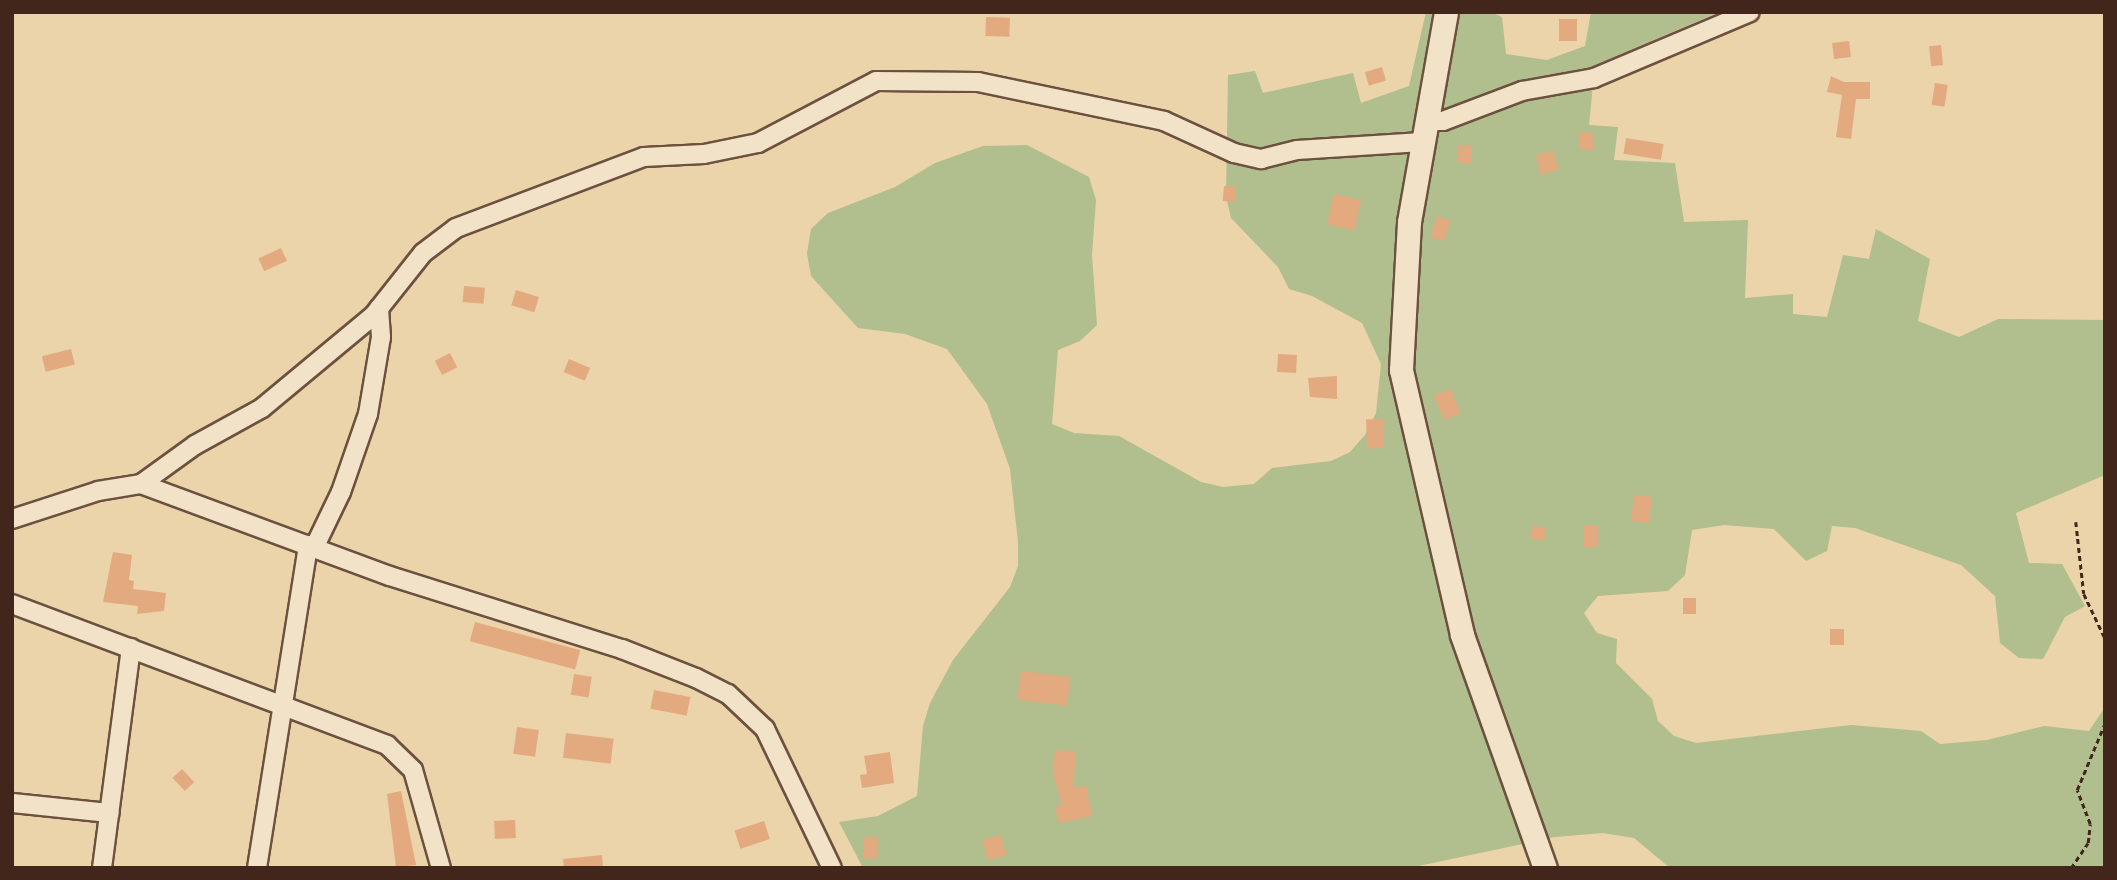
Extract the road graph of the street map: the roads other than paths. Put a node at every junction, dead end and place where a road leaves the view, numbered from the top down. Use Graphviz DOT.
graph roads {
  1 [pos="1446,12"];
  2 [pos="1750,12"];
  3 [pos="1423,131"];
  4 [pos="379,308"];
  5 [pos="141,484"];
  6 [pos="12,519"];
  7 [pos="311,547"];
  8 [pos="12,604"];
  9 [pos="131,648"];
  10 [pos="284,704"];
  11 [pos="12,803"];
  12 [pos="109,813"];
  13 [pos="1539,866"];
  14 [pos="102,868"];
  15 [pos="257,868"];
  16 [pos="441,868"];
  17 [pos="832,868"];
  1 -- 3 [label="street"];
  2 -- 3 [label="street"];
  3 -- 4 [label="street"];
  3 -- 13 [label="street"];
  4 -- 5 [label="street"];
  4 -- 7 [label="street"];
  5 -- 6 [label="street"];
  5 -- 7 [label="street"];
  7 -- 10 [label="street"];
  7 -- 17 [label="street"];
  8 -- 9 [label="street"];
  9 -- 10 [label="street"];
  9 -- 12 [label="street"];
  10 -- 15 [label="street"];
  10 -- 16 [label="street"];
  11 -- 12 [label="street"];
  12 -- 14 [label="street"];
}
